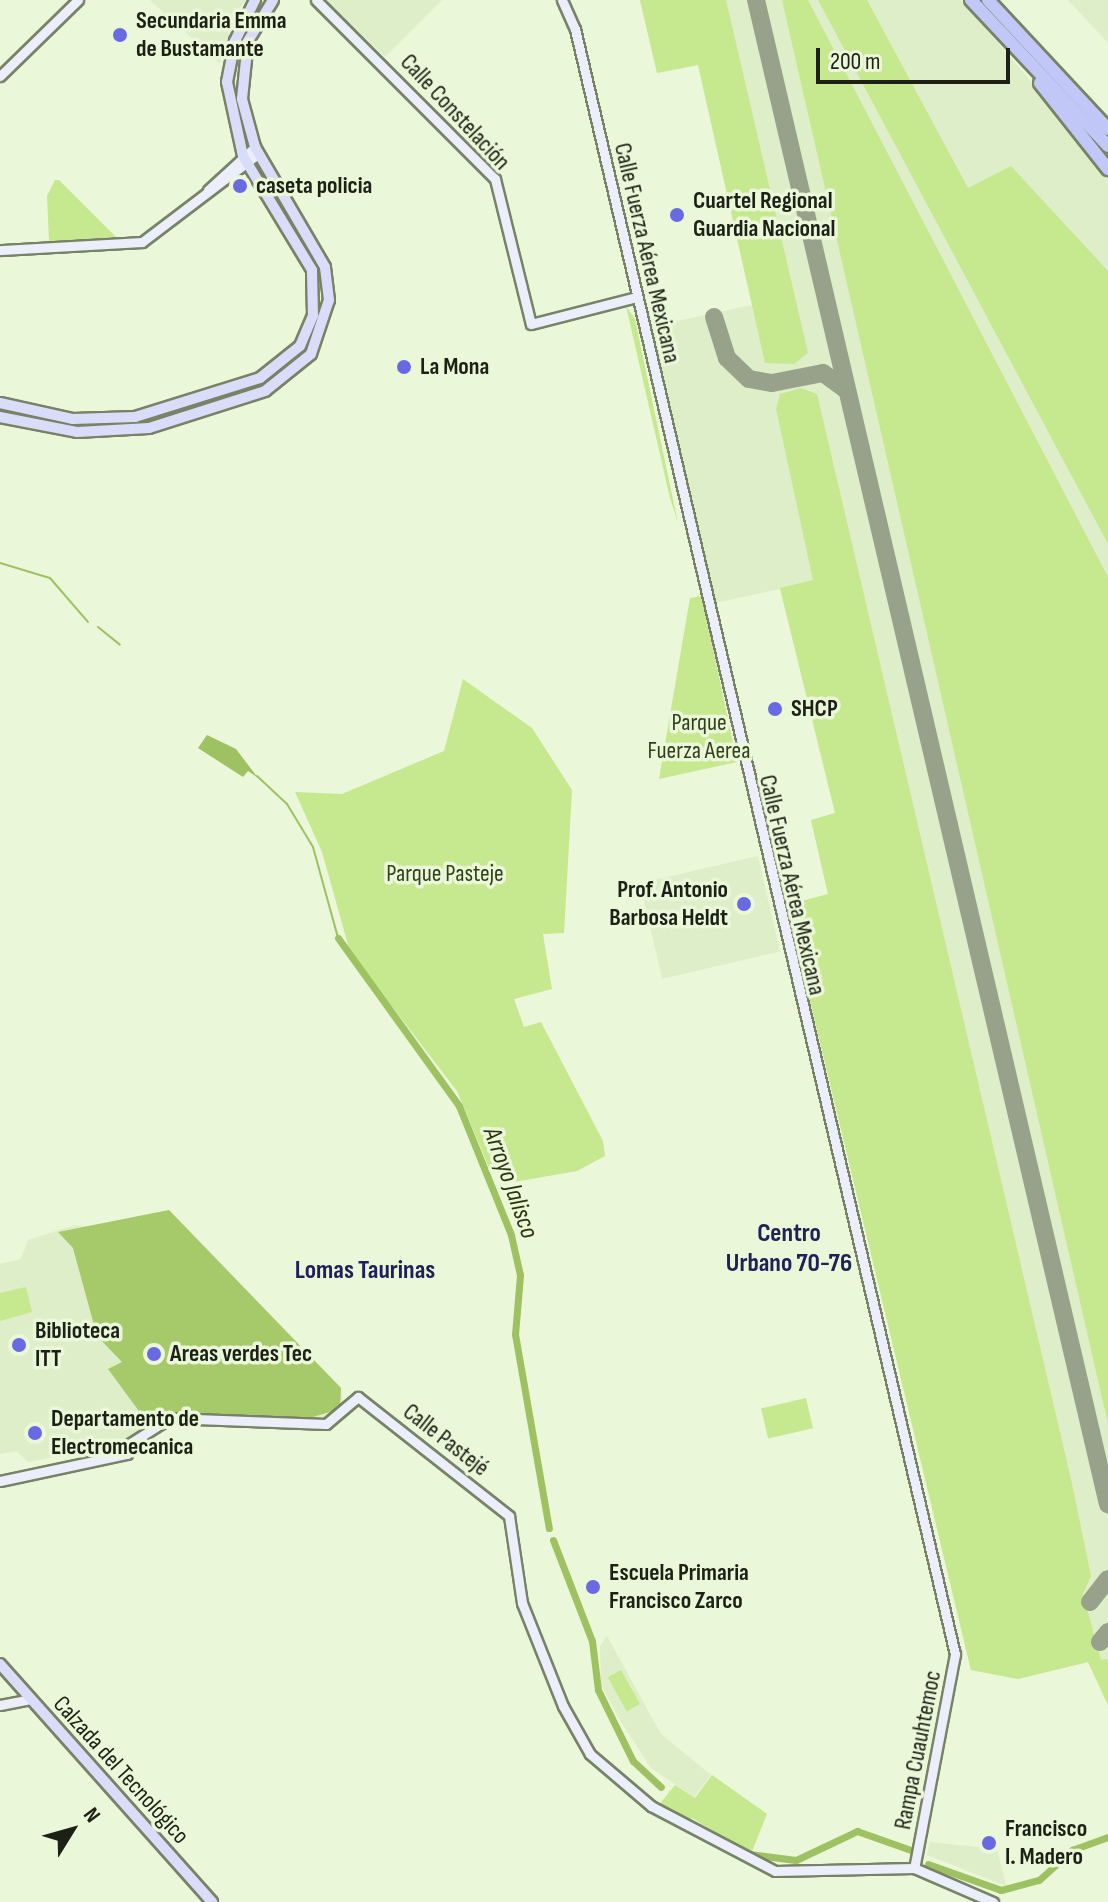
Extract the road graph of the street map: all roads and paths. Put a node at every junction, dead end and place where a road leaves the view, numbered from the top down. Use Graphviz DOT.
graph roads {
  1 [pos="78,0"];
  2 [pos="255,0"];
  3 [pos="273,0"];
  4 [pos="316,0"];
  5 [pos="562,0"];
  6 [pos="971,0"];
  7 [pos="989,6"];
  8 [pos="1013,45"];
  9 [pos="0,76"];
  10 [pos="1108,129"];
  11 [pos="1108,146"];
  12 [pos="256,150"];
  13 [pos="244,160"];
  14 [pos="1108,169"];
  15 [pos="208,190"];
  16 [pos="0,250"];
  17 [pos="636,297"];
  18 [pos="0,403"];
  19 [pos="0,417"];
  20 [pos="0,1481"];
  21 [pos="952,1639"];
  22 [pos="0,1664"];
  23 [pos="30,1699"];
  24 [pos="0,1705"];
  25 [pos="914,1868"];
  26 [pos="212,1902"];
  27 [pos="993,1902"];
  1 -- 9 [label="main road"];
  2 -- 13 [label="main road"];
  3 -- 12 [label="main road"];
  4 -- 17 [label="main road, Calle Constelación"];
  5 -- 17 [label="main road, Calle Fuerza Aérea Mexicana"];
  6 -- 7 [label="highway"];
  7 -- 8 [label="highway"];
  7 -- 10 [label="highway"];
  8 -- 11 [label="highway"];
  8 -- 14 [label="highway"];
  12 -- 13 [label="main road"];
  12 -- 19 [label="main road"];
  13 -- 15 [label="main road"];
  13 -- 15 [label="main road"];
  13 -- 18 [label="main road"];
  15 -- 16 [label="main road"];
  17 -- 21 [label="main road, Calle Fuerza Aérea Mexicana"];
  20 -- 25 [label="main road, Calle Pastejé"];
  21 -- 25 [label="main road, Rampa Cuauhtemoc"];
  22 -- 23 [label="main road, Calzada del Tecnológico"];
  23 -- 24 [label="main road"];
  23 -- 26 [label="main road, Calzada del Tecnológico"];
  25 -- 27 [label="main road"];
}
